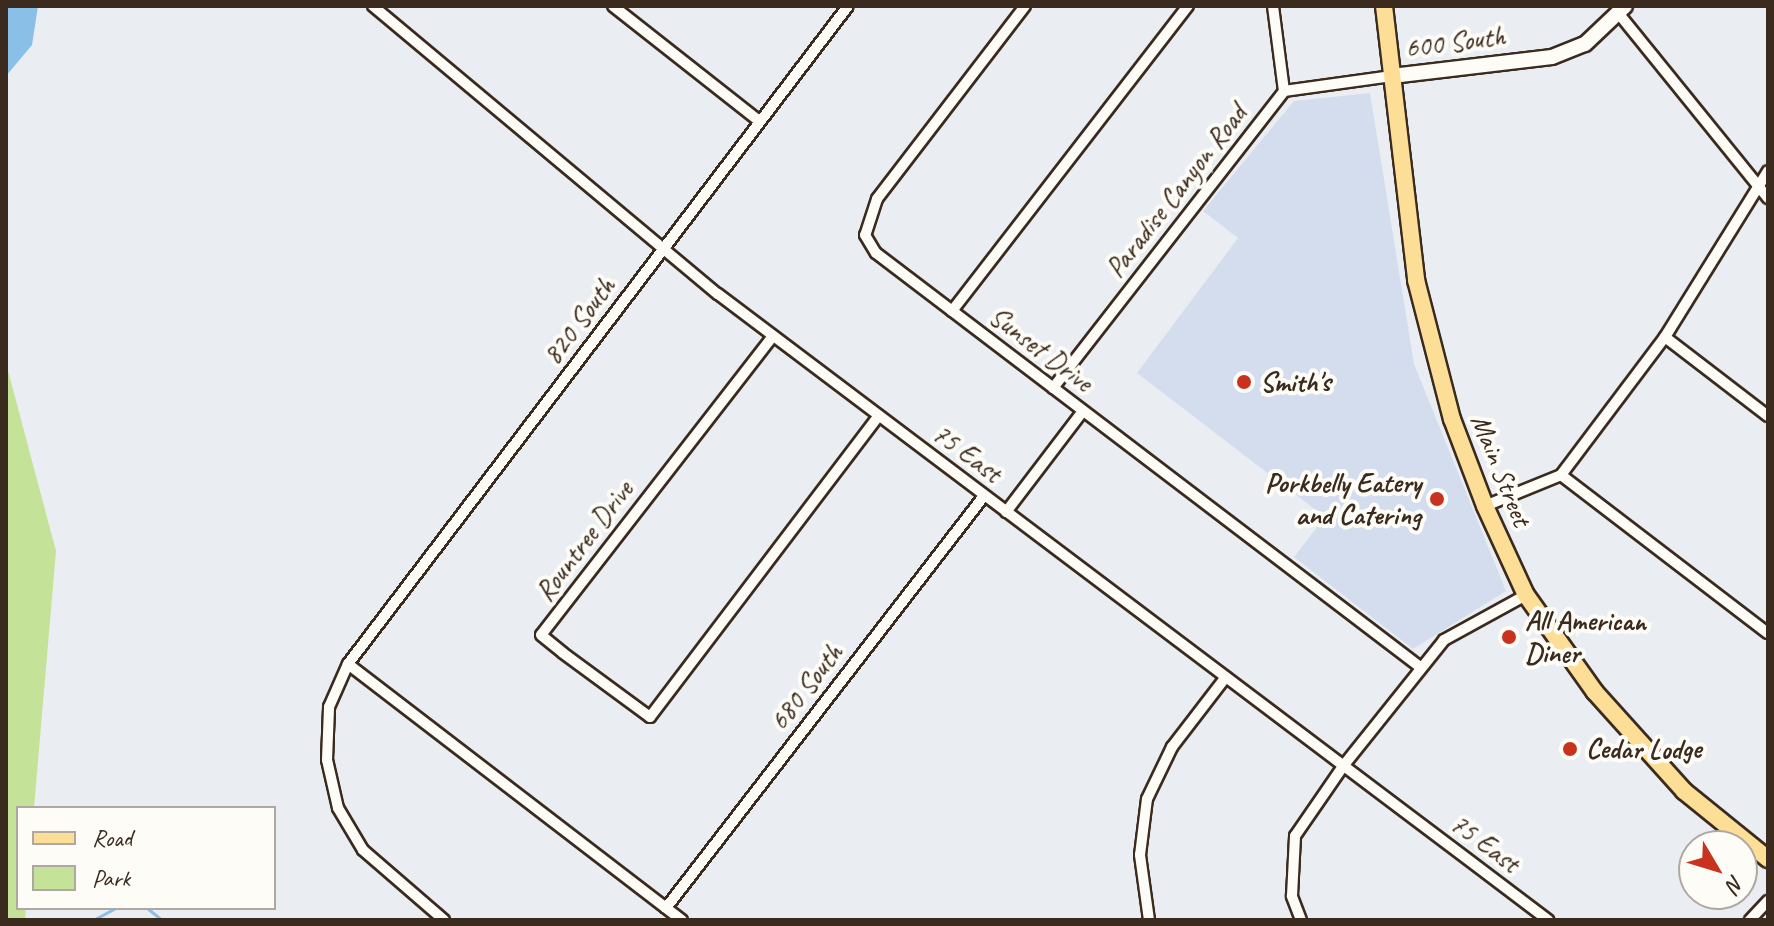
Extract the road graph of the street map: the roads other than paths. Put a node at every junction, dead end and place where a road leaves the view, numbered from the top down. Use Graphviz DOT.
graph roads {
  1 [pos="373,6"];
  2 [pos="613,6"];
  3 [pos="1025,6"];
  4 [pos="1188,6"];
  5 [pos="1273,6"];
  6 [pos="1384,6"];
  7 [pos="845,7"];
  8 [pos="1622,10"];
  9 [pos="1392,76"];
  10 [pos="1284,91"];
  11 [pos="759,121"];
  12 [pos="1768,171"];
  13 [pos="1755,188"];
  14 [pos="1768,198"];
  15 [pos="667,245"];
  16 [pos="952,311"];
  17 [pos="773,336"];
  18 [pos="1665,337"];
  19 [pos="1053,388"];
  20 [pos="1083,411"];
  21 [pos="1768,416"];
  22 [pos="878,417"];
  23 [pos="1561,475"];
  24 [pos="984,496"];
  25 [pos="1485,506"];
  26 [pos="1006,512"];
  27 [pos="1526,595"];
  28 [pos="1768,633"];
  29 [pos="348,664"];
  30 [pos="1419,666"];
  31 [pos="1226,677"];
  32 [pos="1344,765"];
  33 [pos="1768,859"];
  34 [pos="1768,901"];
  35 [pos="666,908"];
  36 [pos="444,920"];
  37 [pos="682,920"];
  38 [pos="1149,920"];
  39 [pos="1301,920"];
  40 [pos="1548,920"];
  41 [pos="1750,920"];
  1 -- 15 [label="street, 75 East"];
  2 -- 11 [label="street"];
  3 -- 16 [label="street, Sunset Drive"];
  4 -- 16 [label="street"];
  5 -- 10 [label="street, Paradise Canyon Road"];
  6 -- 9 [label="main road, Main Street"];
  7 -- 11 [label="street, 820 South"];
  8 -- 9 [label="main road, 600 South"];
  8 -- 13 [label="street"];
  9 -- 10 [label="street, 600 South"];
  9 -- 25 [label="main road, Main Street"];
  10 -- 19 [label="street, Paradise Canyon Road"];
  11 -- 15 [label="street, 820 South"];
  12 -- 13 [label="street"];
  13 -- 14 [label="street"];
  13 -- 18 [label="street"];
  15 -- 17 [label="street, 75 East"];
  15 -- 29 [label="street, 820 South"];
  16 -- 19 [label="street, Sunset Drive"];
  17 -- 22 [label="street, 75 East"];
  17 -- 22 [label="street, Rountree Drive"];
  18 -- 21 [label="street"];
  18 -- 23 [label="street"];
  19 -- 20 [label="street, Sunset Drive"];
  20 -- 26 [label="street"];
  20 -- 30 [label="street, Sunset Drive"];
  22 -- 24 [label="street, 75 East"];
  23 -- 25 [label="street"];
  23 -- 28 [label="street"];
  24 -- 26 [label="street, 75 East"];
  24 -- 35 [label="street, 680 South"];
  25 -- 27 [label="main road, Main Street"];
  26 -- 31 [label="street, 75 East"];
  27 -- 30 [label="street"];
  27 -- 33 [label="main road, Main Street"];
  29 -- 35 [label="street"];
  29 -- 36 [label="street, 820 South"];
  30 -- 32 [label="street"];
  31 -- 32 [label="street, 75 East"];
  31 -- 38 [label="street"];
  32 -- 39 [label="street"];
  32 -- 40 [label="street, 75 East"];
  34 -- 41 [label="street"];
  35 -- 37 [label="street"];
}
